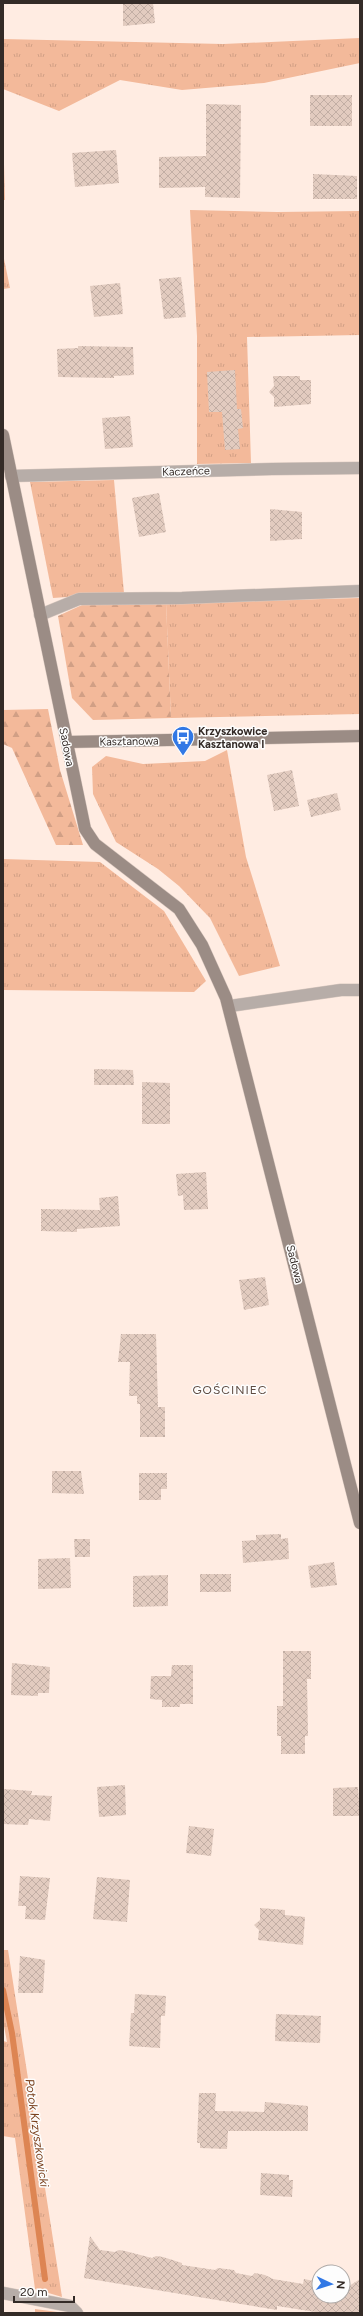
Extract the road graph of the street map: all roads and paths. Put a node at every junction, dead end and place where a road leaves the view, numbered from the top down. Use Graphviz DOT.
graph roads {
  1 [pos="3,435"];
  2 [pos="360,468"];
  3 [pos="11,476"];
  4 [pos="360,591"];
  5 [pos="40,615"];
  6 [pos="360,736"];
  7 [pos="67,742"];
  8 [pos="360,990"];
  9 [pos="230,1006"];
  10 [pos="360,1523"];
  11 [pos="3,2293"];
  12 [pos="76,2313"];
  1 -- 3 [label="street, Sadowa"];
  2 -- 3 [label="street, Kaczeńce"];
  3 -- 5 [label="street, Sadowa"];
  4 -- 5 [label="street"];
  5 -- 7 [label="street, Sadowa"];
  6 -- 7 [label="street, Kasztanowa"];
  7 -- 9 [label="street, Sadowa"];
  8 -- 9 [label="street"];
  9 -- 10 [label="street, Sadowa"];
  11 -- 12 [label="street"];
}
